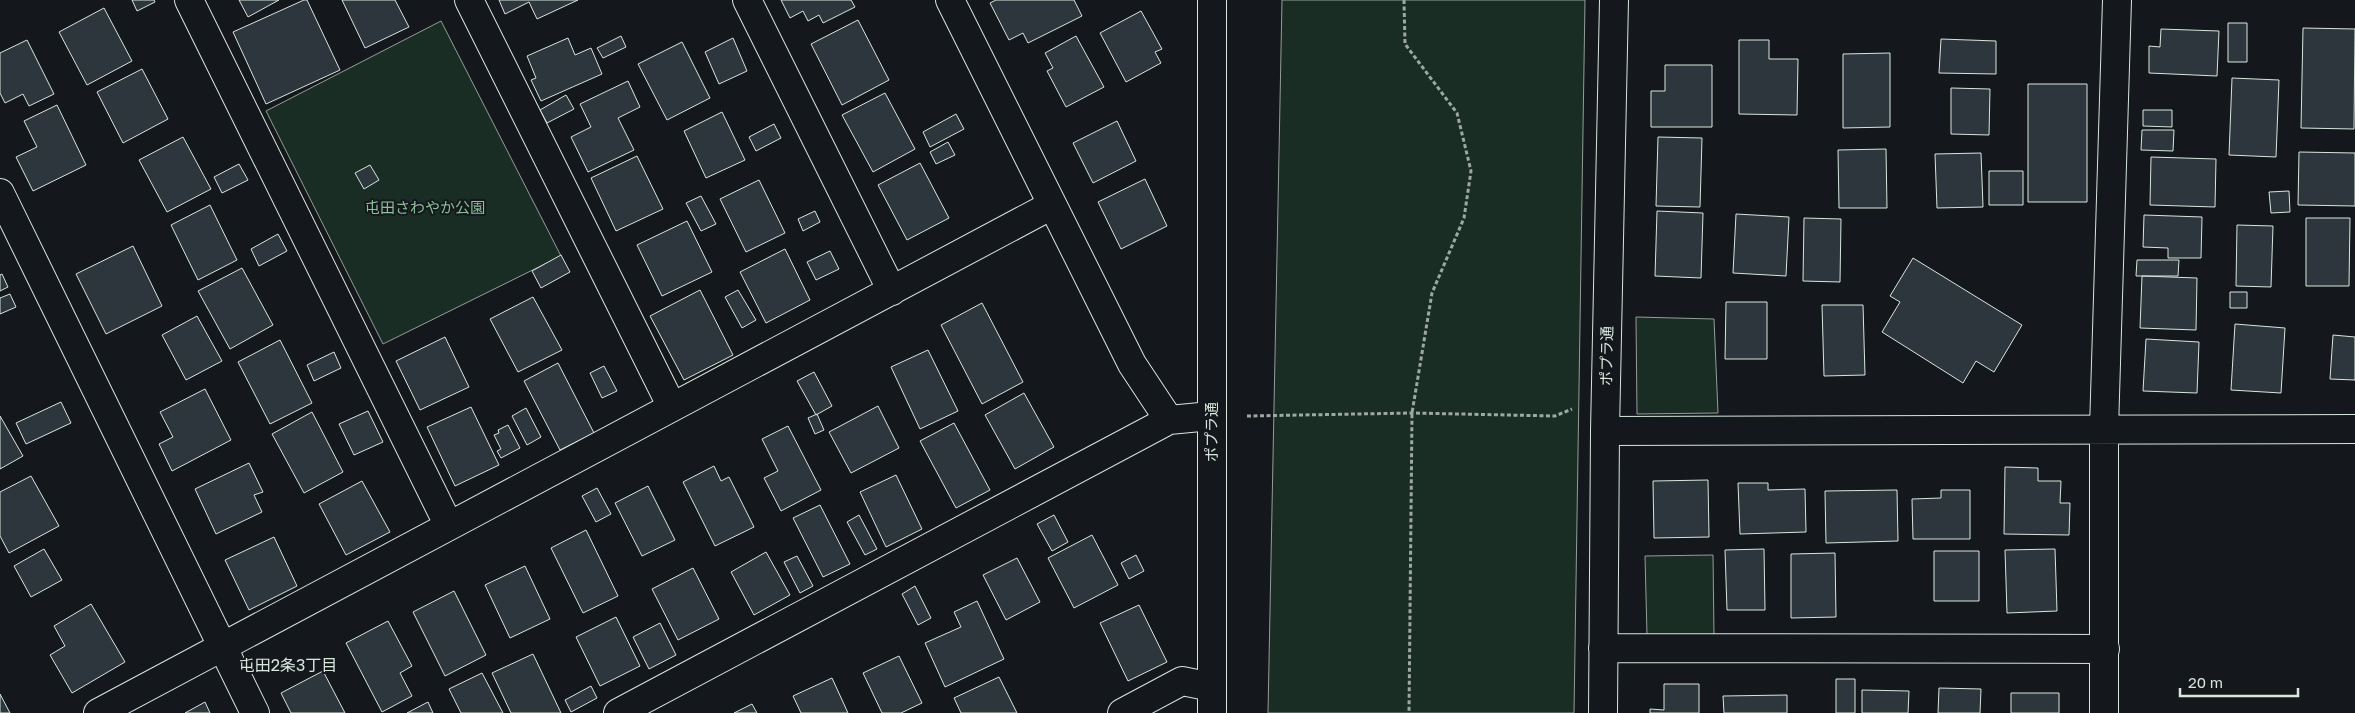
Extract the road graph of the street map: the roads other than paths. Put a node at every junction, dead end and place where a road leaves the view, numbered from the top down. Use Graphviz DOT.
graph roads {
  1 [pos="189,0"];
  2 [pos="469,0"];
  3 [pos="747,0"];
  4 [pos="950,0"];
  5 [pos="1212,0"];
  6 [pos="1614,0"];
  7 [pos="2117,0"];
  8 [pos="0,193"];
  9 [pos="1052,205"];
  10 [pos="892,291"];
  11 [pos="672,408"];
  12 [pos="1211,416"];
  13 [pos="1169,420"];
  14 [pos="2104,429"];
  15 [pos="2355,429"];
  16 [pos="1605,431"];
  17 [pos="449,526"];
  18 [pos="222,646"];
  19 [pos="1603,648"];
  20 [pos="2105,649"];
  21 [pos="1212,700"];
  22 [pos="98,713"];
  23 [pos="255,713"];
  24 [pos="618,713"];
  25 [pos="1122,713"];
  26 [pos="1603,713"];
  27 [pos="2104,713"];
  1 -- 17 [label="street"];
  2 -- 11 [label="street"];
  3 -- 10 [label="street"];
  4 -- 9 [label="street"];
  5 -- 12 [label="street, ポプラ通"];
  6 -- 16 [label="street, ポプラ通"];
  7 -- 14 [label="street"];
  8 -- 18 [label="street"];
  9 -- 10 [label="street"];
  9 -- 13 [label="street"];
  10 -- 11 [label="street"];
  11 -- 17 [label="street"];
  12 -- 13 [label="street"];
  12 -- 21 [label="street, ポプラ通"];
  13 -- 24 [label="street"];
  14 -- 15 [label="street"];
  14 -- 16 [label="street"];
  14 -- 20 [label="street"];
  16 -- 19 [label="street, ポプラ通"];
  17 -- 18 [label="street"];
  18 -- 22 [label="street"];
  18 -- 23 [label="street"];
  19 -- 20 [label="street"];
  19 -- 26 [label="street, ポプラ通"];
  20 -- 27 [label="street"];
  21 -- 25 [label="street"];
}
